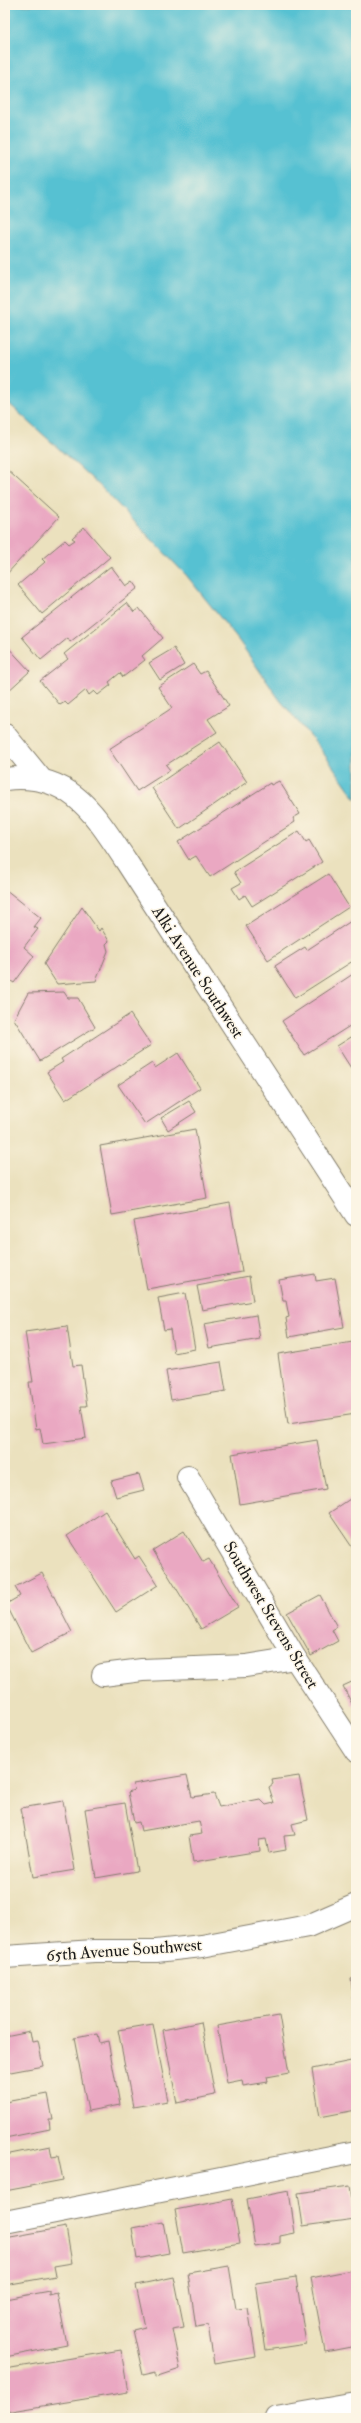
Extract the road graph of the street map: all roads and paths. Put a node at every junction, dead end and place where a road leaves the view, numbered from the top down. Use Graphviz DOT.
graph roads {
  1 [pos="5,735"];
  2 [pos="41,779"];
  3 [pos="5,780"];
  4 [pos="356,1215"];
  5 [pos="188,1477"];
  6 [pos="295,1658"];
  7 [pos="103,1675"];
  8 [pos="356,1751"];
  9 [pos="356,1905"];
  10 [pos="5,1957"];
  11 [pos="356,2152"];
  12 [pos="5,2222"];
  13 [pos="356,2404"];
  14 [pos="276,2418"];
  1 -- 2 [label="street"];
  2 -- 3 [label="street, Alki Avenue Southwest"];
  2 -- 4 [label="street, Alki Avenue Southwest"];
  5 -- 6 [label="street, Southwest Stevens Street"];
  6 -- 7 [label="street"];
  6 -- 8 [label="street, Southwest Stevens Street"];
  9 -- 10 [label="street, 65th Avenue Southwest"];
  11 -- 12 [label="street"];
  13 -- 14 [label="street"];
}
